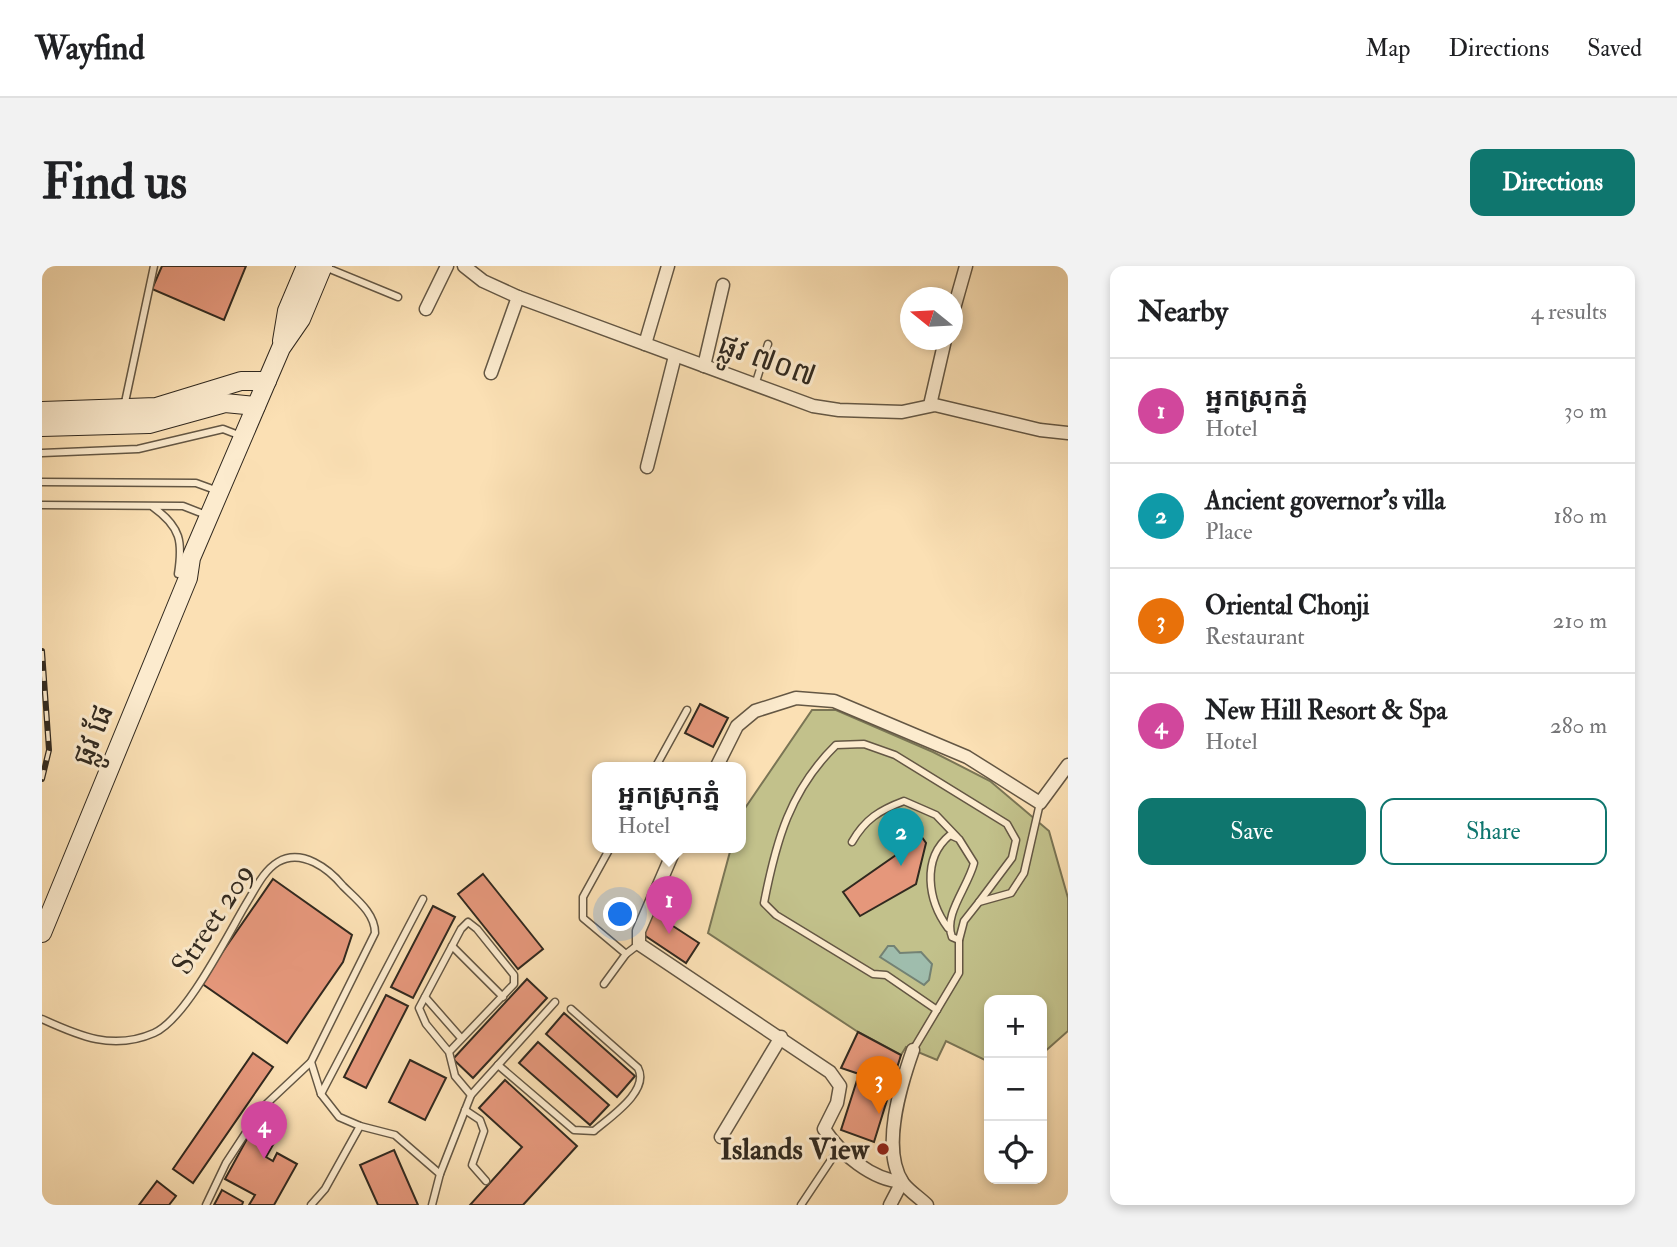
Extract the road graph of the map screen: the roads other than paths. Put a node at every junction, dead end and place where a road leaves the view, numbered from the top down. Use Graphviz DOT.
graph roads {
  1 [pos="154,266"];
  2 [pos="306,266"];
  3 [pos="323,266"];
  4 [pos="447,266"];
  5 [pos="464,266"];
  6 [pos="667,266"];
  7 [pos="966,266"];
  8 [pos="723,285"];
  9 [pos="960,287"];
  10 [pos="398,296"];
  11 [pos="518,297"];
  12 [pos="426,309"];
  13 [pos="645,344"];
  14 [pos="768,344"];
  15 [pos="281,348"];
  16 [pos="943,350"];
  17 [pos="676,356"];
  18 [pos="704,366"];
  19 [pos="491,373"];
  20 [pos="267,381"];
  21 [pos="755,385"];
  22 [pos="930,405"];
  23 [pos="256,407"];
  24 [pos="124,409"];
  25 [pos="42,411"];
  26 [pos="42,427"];
  27 [pos="1068,433"];
  28 [pos="243,436"];
  29 [pos="42,453"];
  30 [pos="646,467"];
  31 [pos="42,482"];
  32 [pos="219,492"];
  33 [pos="42,505"];
  34 [pos="152,506"];
  35 [pos="209,516"];
  36 [pos="191,558"];
  37 [pos="178,574"];
  38 [pos="687,710"];
  39 [pos="658,762"];
  40 [pos="719,762"];
  41 [pos="1068,765"];
  42 [pos="1040,803"];
  43 [pos="959,838"];
  44 [pos="852,842"];
  45 [pos="607,853"];
  46 [pos="673,853"];
  47 [pos="423,899"];
  48 [pos="42,901"];
  49 [pos="979,902"];
  50 [pos="948,928"];
  51 [pos="42,933"];
  52 [pos="959,940"];
  53 [pos="639,944"];
  54 [pos="452,946"];
  55 [pos="626,954"];
  56 [pos="604,984"];
  57 [pos="503,996"];
  58 [pos="425,997"];
  59 [pos="555,1002"];
  60 [pos="570,1009"];
  61 [pos="937,1010"];
  62 [pos="42,1019"];
  63 [pos="781,1037"];
  64 [pos="461,1038"];
  65 [pos="913,1050"];
  66 [pos="449,1052"];
  67 [pos="311,1062"];
  68 [pos="498,1065"];
  69 [pos="321,1094"];
  70 [pos="471,1095"];
  71 [pos="465,1110"];
  72 [pos="360,1126"];
  73 [pos="721,1138"];
  74 [pos="839,1148"];
  75 [pos="440,1174"];
  76 [pos="486,1181"];
  77 [pos="902,1182"];
  78 [pos="206,1205"];
  79 [pos="311,1205"];
  80 [pos="432,1205"];
  81 [pos="801,1205"];
  82 [pos="890,1205"];
  83 [pos="927,1205"];
  1 -- 24 [label="lane"];
  2 -- 15 [label="street, ផ្លូវ ផែ"];
  3 -- 10 [label="lane"];
  3 -- 15 [label="street, ផ្លូវ ផែ"];
  4 -- 12 [label="street"];
  5 -- 11 [label="street, ផ្លូវ ៧០៧"];
  6 -- 13 [label="street"];
  7 -- 9 [label="street"];
  8 -- 18 [label="street"];
  11 -- 13 [label="street, ផ្លូវ ៧០៧"];
  11 -- 19 [label="street"];
  13 -- 17 [label="street, ផ្លូវ ៧០៧"];
  14 -- 21 [label="lane"];
  15 -- 20 [label="street, ផ្លូវ ផែ"];
  16 -- 22 [label="street"];
  17 -- 18 [label="street, ផ្លូវ ៧០៧"];
  17 -- 30 [label="street"];
  18 -- 21 [label="street, ផ្លូវ ៧០៧"];
  20 -- 23 [label="street, ផ្លូវ ផែ"];
  20 -- 24 [label="street"];
  21 -- 22 [label="street, ផ្លូវ ៧០៧"];
  22 -- 27 [label="street, ផ្លូវ ៧០៧"];
  23 -- 26 [label="street"];
  23 -- 28 [label="street, ផ្លូវ ផែ"];
  24 -- 25 [label="street"];
  28 -- 29 [label="lane"];
  28 -- 32 [label="street, ផ្លូវ ផែ"];
  31 -- 32 [label="lane"];
  32 -- 35 [label="street, ផ្លូវ ផែ"];
  33 -- 34 [label="lane"];
  34 -- 35 [label="lane"];
  34 -- 37 [label="lane"];
  35 -- 36 [label="street, ផ្លូវ ផែ"];
  36 -- 37 [label="street, ផ្លូវ ផែ"];
  36 -- 51 [label="street, ផ្លូវ ផែ"];
  37 -- 48 [label="street, ផ្លូវ ផែ"];
  38 -- 39 [label="lane"];
  40 -- 42 [label="street"];
  41 -- 42 [label="street"];
  42 -- 49 [label="lane"];
  43 -- 44 [label="lane"];
  43 -- 50 [label="lane"];
  43 -- 50 [label="lane"];
  45 -- 55 [label="lane"];
  46 -- 53 [label="street"];
  47 -- 69 [label="lane"];
  49 -- 52 [label="lane"];
  49 -- 61 [label="lane"];
  50 -- 52 [label="lane"];
  52 -- 61 [label="lane"];
  53 -- 55 [label="lane"];
  53 -- 63 [label="street"];
  54 -- 57 [label="lane"];
  54 -- 57 [label="lane"];
  54 -- 58 [label="lane"];
  55 -- 56 [label="lane"];
  57 -- 64 [label="lane"];
  58 -- 64 [label="lane"];
  58 -- 66 [label="lane"];
  59 -- 68 [label="lane"];
  60 -- 68 [label="lane"];
  61 -- 65 [label="lane"];
  62 -- 67 [label="lane, Street 209"];
  63 -- 73 [label="street"];
  63 -- 74 [label="street"];
  64 -- 66 [label="lane"];
  65 -- 77 [label="street"];
  66 -- 70 [label="lane"];
  67 -- 69 [label="lane"];
  67 -- 78 [label="lane"];
  68 -- 70 [label="lane"];
  69 -- 72 [label="lane"];
  70 -- 71 [label="lane"];
  71 -- 75 [label="lane"];
  71 -- 76 [label="lane"];
  72 -- 75 [label="lane"];
  72 -- 79 [label="lane"];
  74 -- 77 [label="street"];
  74 -- 81 [label="lane"];
  75 -- 80 [label="lane"];
  77 -- 82 [label="street"];
  77 -- 83 [label="street"];
}
